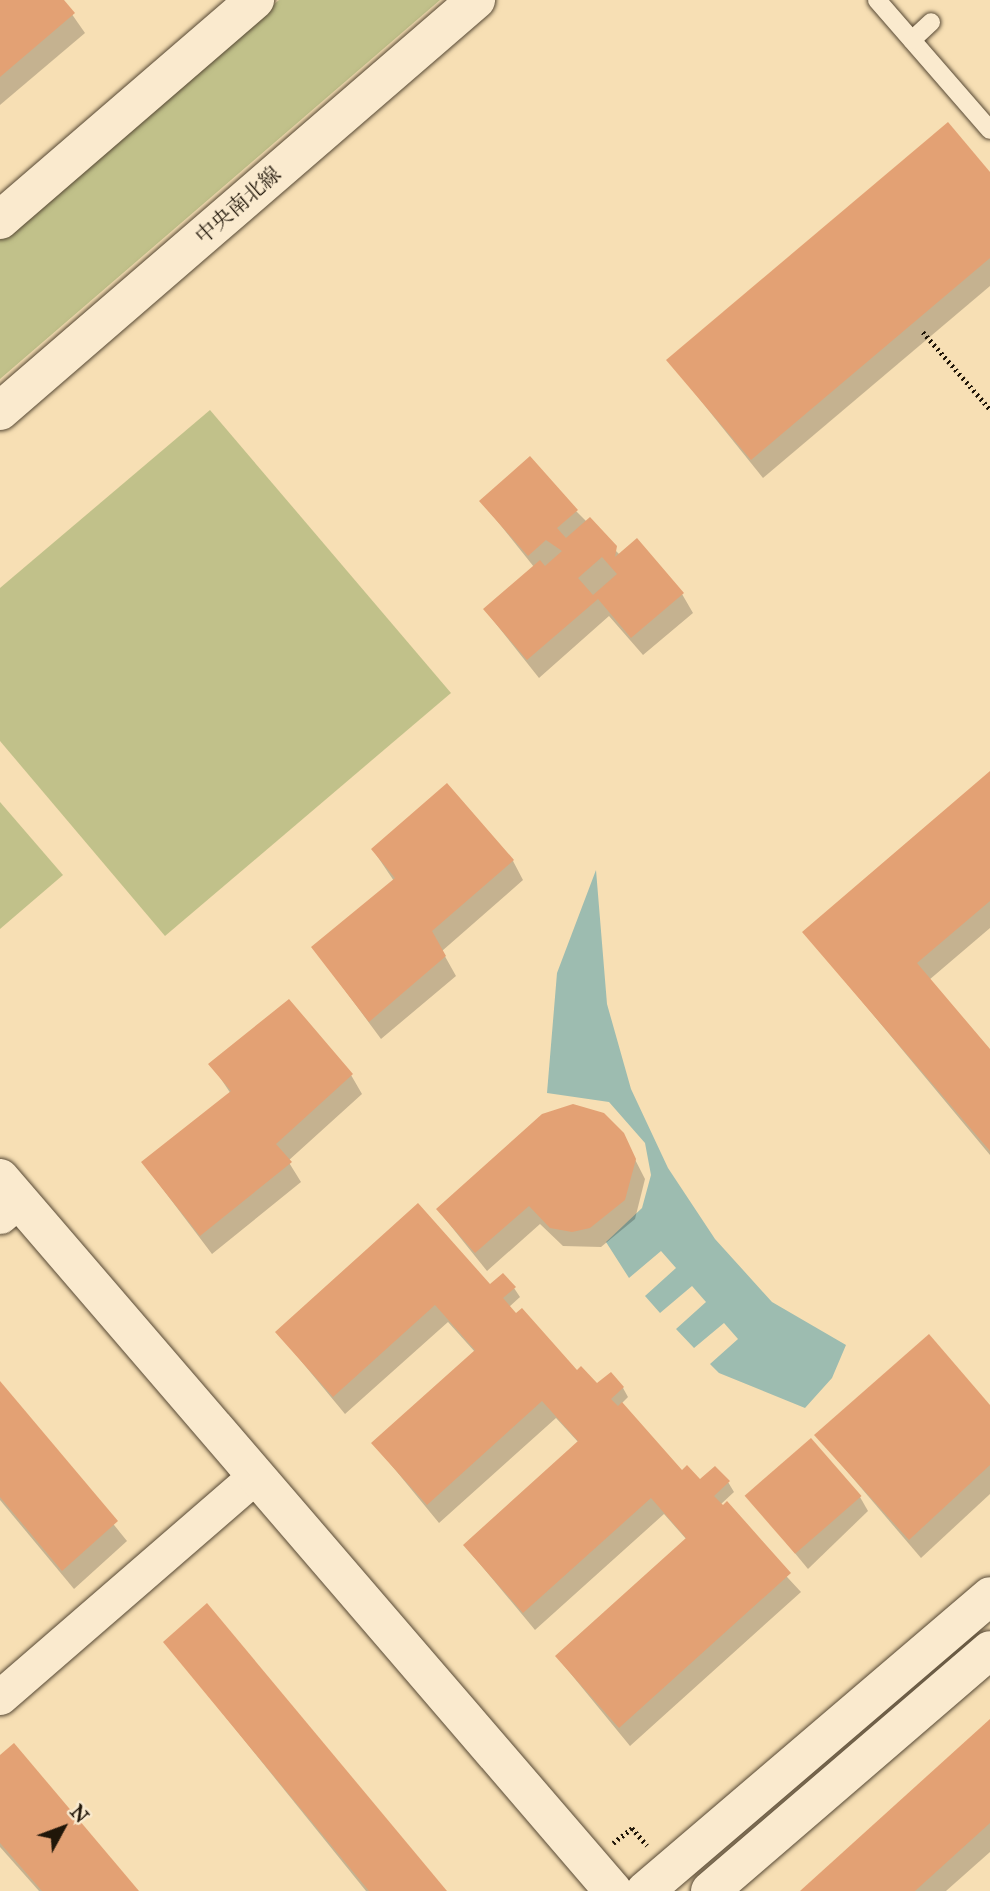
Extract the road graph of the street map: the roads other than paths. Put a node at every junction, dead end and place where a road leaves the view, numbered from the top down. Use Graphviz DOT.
graph roads {
  1 [pos="255,0"];
  2 [pos="476,0"];
  3 [pos="877,0"];
  4 [pos="932,22"];
  5 [pos="912,40"];
  6 [pos="990,130"];
  7 [pos="0,220"];
  8 [pos="0,411"];
  9 [pos="6,1198"];
  10 [pos="256,1475"];
  11 [pos="990,1596"];
  12 [pos="990,1650"];
  13 [pos="0,1697"];
  14 [pos="613,1891"];
  15 [pos="645,1891"];
  16 [pos="710,1891"];
  1 -- 7 [label="street"];
  2 -- 8 [label="street, 中央南北線"];
  3 -- 5 [label="lane"];
  4 -- 5 [label="lane"];
  5 -- 6 [label="lane"];
  9 -- 10 [label="street"];
  10 -- 13 [label="street"];
  10 -- 14 [label="street"];
  11 -- 15 [label="street"];
  12 -- 16 [label="street"];
}
